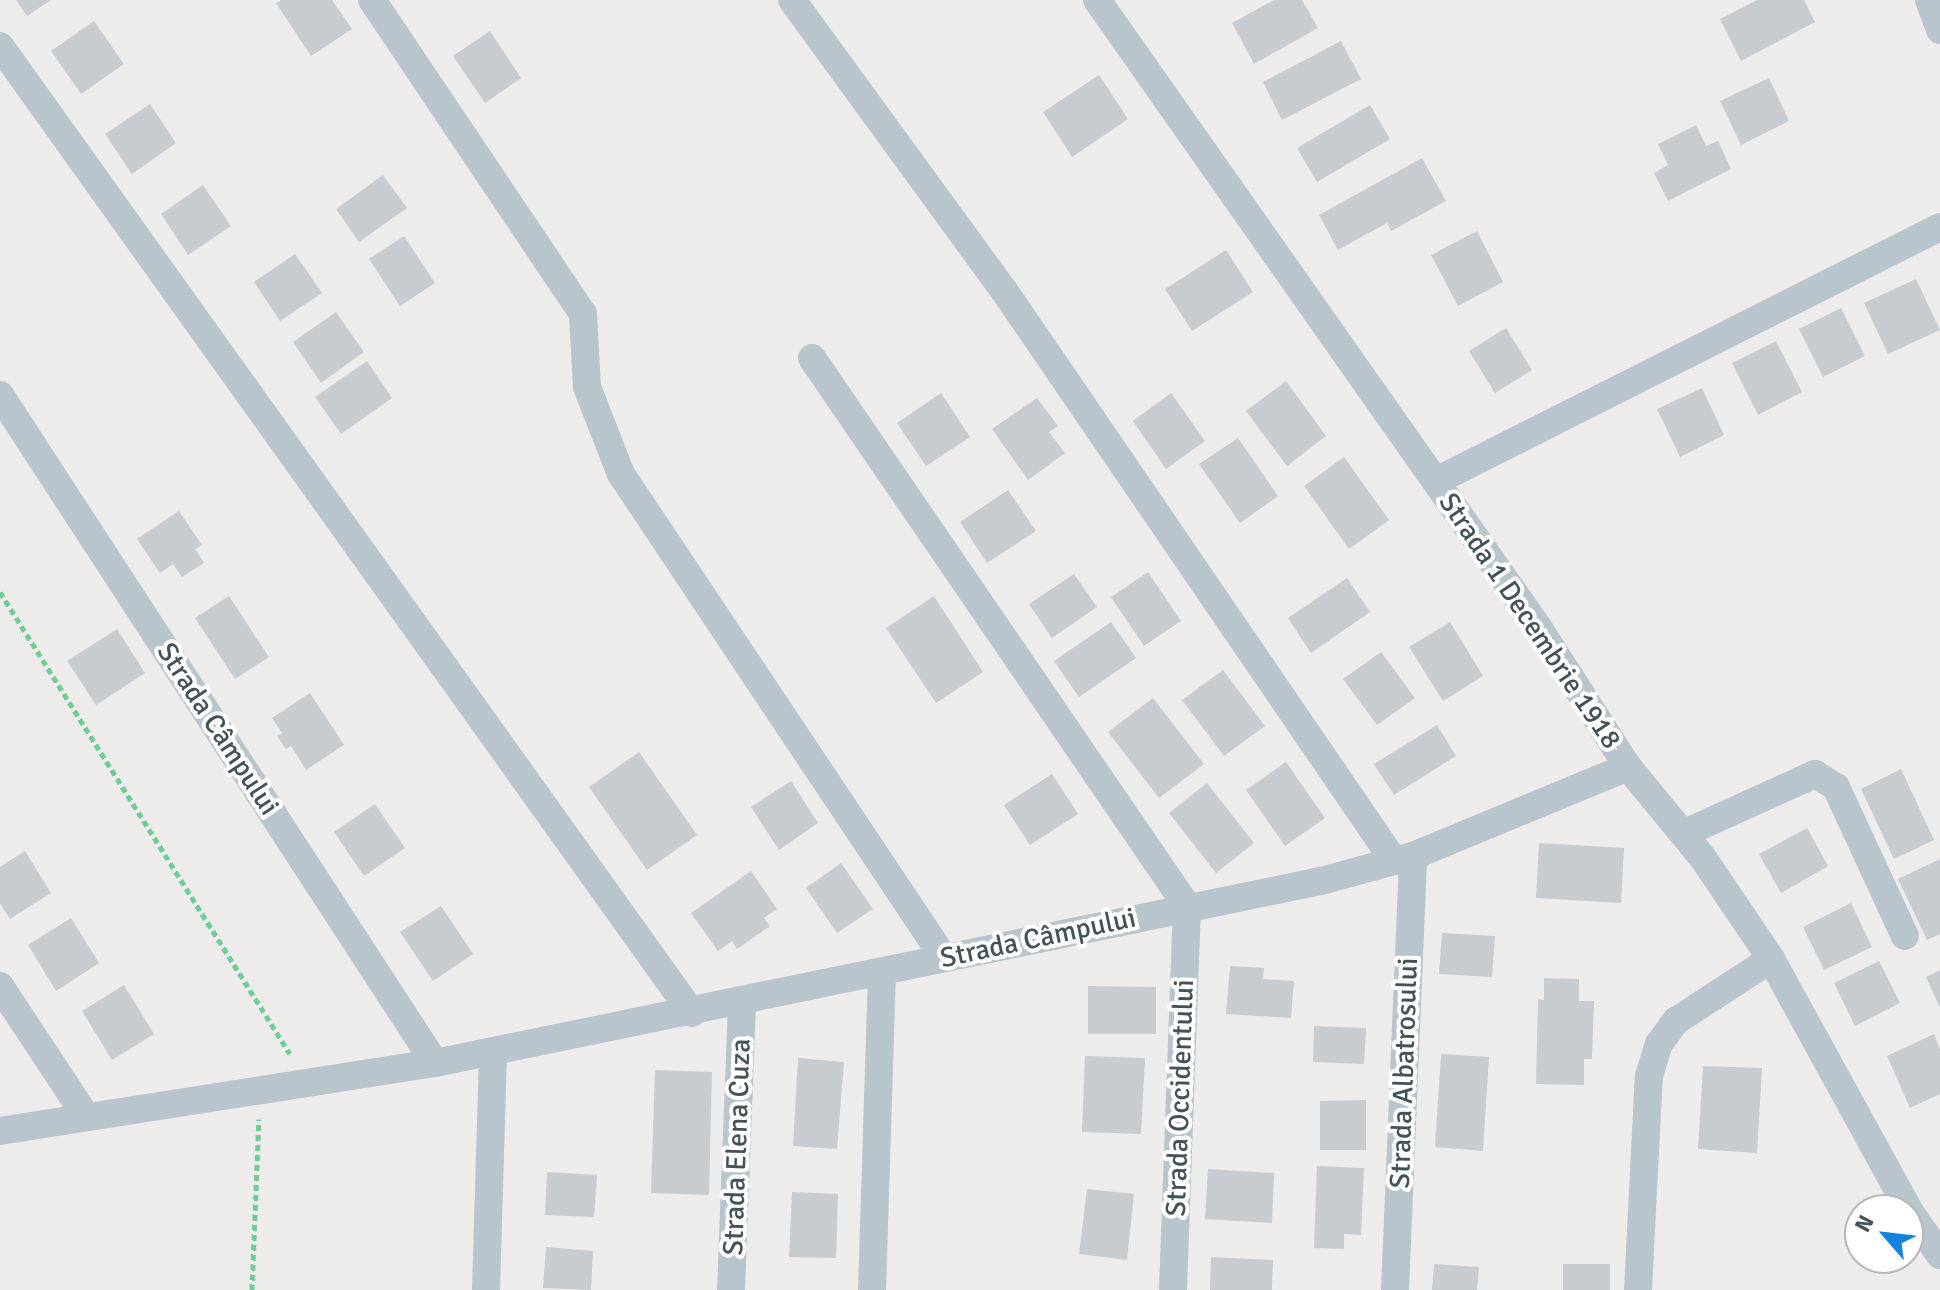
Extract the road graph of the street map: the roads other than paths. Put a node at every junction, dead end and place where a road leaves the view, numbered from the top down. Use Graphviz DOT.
graph roads {
  1 [pos="372,0"];
  2 [pos="792,0"];
  3 [pos="1097,0"];
  4 [pos="1929,0"];
  5 [pos="1940,30"];
  6 [pos="0,46"];
  7 [pos="1940,227"];
  8 [pos="812,358"];
  9 [pos="0,395"];
  10 [pos="1436,481"];
  11 [pos="1628,767"];
  12 [pos="1685,833"];
  13 [pos="1404,858"];
  14 [pos="1187,906"];
  15 [pos="1905,936"];
  16 [pos="944,958"];
  17 [pos="1771,959"];
  18 [pos="882,972"];
  19 [pos="0,986"];
  20 [pos="742,1003"];
  21 [pos="692,1013"];
  22 [pos="493,1052"];
  23 [pos="435,1063"];
  24 [pos="85,1115"];
  25 [pos="0,1131"];
  26 [pos="1940,1255"];
  27 [pos="486,1290"];
  28 [pos="731,1290"];
  29 [pos="872,1290"];
  30 [pos="1173,1290"];
  31 [pos="1395,1290"];
  32 [pos="1638,1290"];
  1 -- 16 [label="street"];
  2 -- 13 [label="street"];
  3 -- 10 [label="street, Strada 1 Decembrie 1918"];
  4 -- 5 [label="street"];
  6 -- 21 [label="street"];
  7 -- 10 [label="street"];
  8 -- 14 [label="street"];
  9 -- 23 [label="street, Strada Câmpului"];
  10 -- 11 [label="street, Strada 1 Decembrie 1918"];
  11 -- 12 [label="street, Strada 1 Decembrie 1918"];
  11 -- 13 [label="street, Strada Câmpului"];
  12 -- 15 [label="street"];
  12 -- 17 [label="street, Strada 1 Decembrie 1918"];
  13 -- 14 [label="street, Strada Câmpului"];
  13 -- 31 [label="street, Strada Albatrosului"];
  14 -- 16 [label="street, Strada Câmpului"];
  14 -- 30 [label="street, Strada Occidentului"];
  16 -- 18 [label="street, Strada Câmpului"];
  17 -- 26 [label="street, Strada 1 Decembrie 1918"];
  17 -- 32 [label="street"];
  18 -- 20 [label="street, Strada Câmpului"];
  18 -- 29 [label="street"];
  19 -- 24 [label="street"];
  20 -- 21 [label="street, Strada Câmpului"];
  20 -- 28 [label="street, Strada Elena Cuza"];
  21 -- 22 [label="street, Strada Câmpului"];
  22 -- 23 [label="street, Strada Câmpului"];
  22 -- 27 [label="street"];
  23 -- 24 [label="street, Strada Câmpului"];
  24 -- 25 [label="street, Strada Câmpului"];
}
